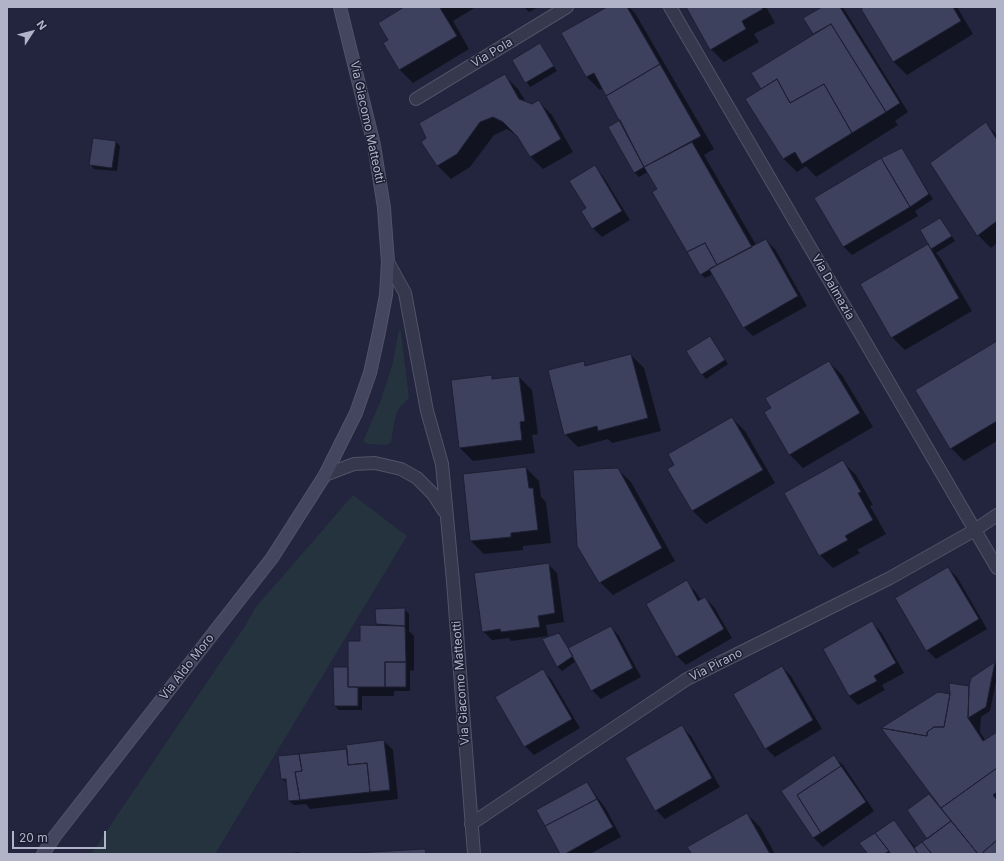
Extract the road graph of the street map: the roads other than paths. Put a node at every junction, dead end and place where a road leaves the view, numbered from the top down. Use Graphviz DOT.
graph roads {
  1 [pos="340,7"];
  2 [pos="567,7"];
  3 [pos="670,7"];
  4 [pos="416,99"];
  5 [pos="388,262"];
  6 [pos="325,475"];
  7 [pos="445,513"];
  8 [pos="997,515"];
  9 [pos="975,530"];
  10 [pos="997,568"];
  11 [pos="472,824"];
  12 [pos="43,854"];
  13 [pos="474,854"];
  1 -- 5 [label="street, Via Giacomo Matteotti"];
  2 -- 4 [label="street, Via Pola"];
  3 -- 9 [label="street, Via Dalmazia"];
  5 -- 6 [label="street, Via Giacomo Matteotti"];
  5 -- 7 [label="street, Via Giacomo Matteotti"];
  6 -- 7 [label="street, Via Giacomo Matteotti"];
  6 -- 12 [label="street, Via Aldo Moro"];
  7 -- 11 [label="street, Via Giacomo Matteotti"];
  8 -- 9 [label="street, Via Pirano"];
  9 -- 10 [label="street, Via Dalmazia"];
  9 -- 11 [label="street, Via Pirano"];
  11 -- 13 [label="street, Via Giacomo Matteotti"];
}
